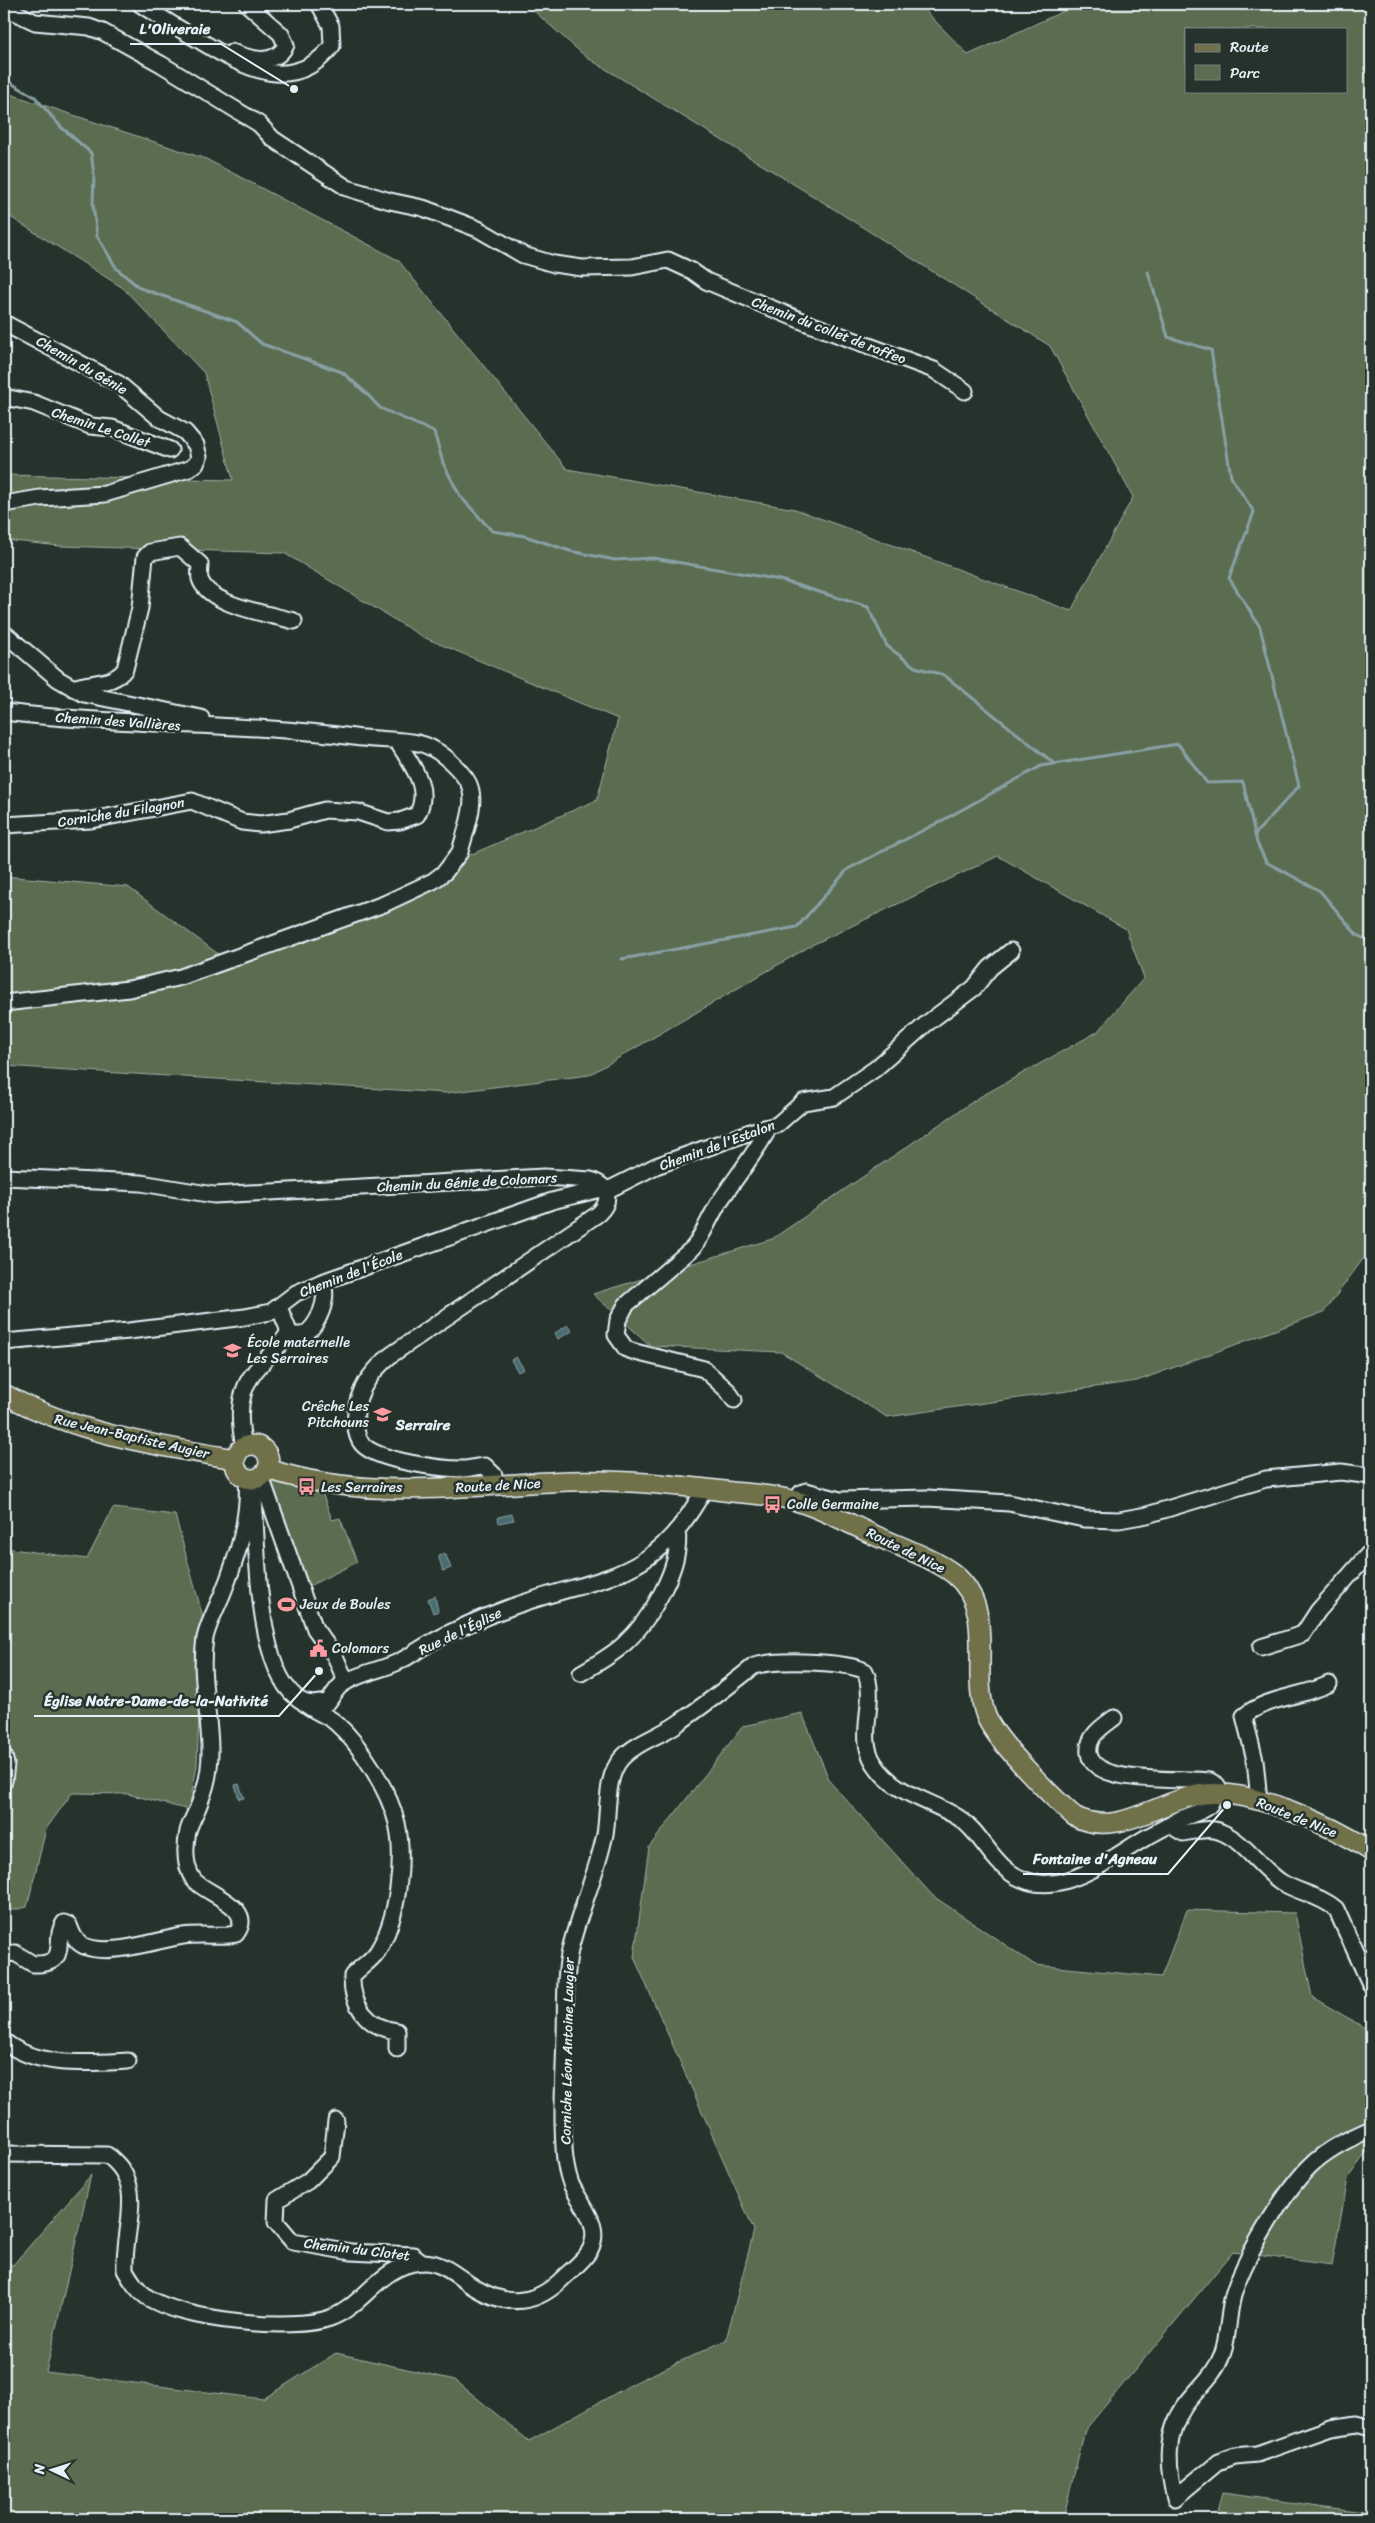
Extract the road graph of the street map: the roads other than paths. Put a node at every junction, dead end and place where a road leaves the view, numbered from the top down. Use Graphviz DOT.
graph roads {
  1 [pos="140,4"];
  2 [pos="248,4"];
  3 [pos="319,4"];
  4 [pos="4,7"];
  5 [pos="222,54"];
  6 [pos="4,323"];
  7 [pos="965,391"];
  8 [pos="4,397"];
  9 [pos="170,450"];
  10 [pos="4,504"];
  11 [pos="294,621"];
  12 [pos="4,633"];
  13 [pos="73,688"];
  14 [pos="4,712"];
  15 [pos="233,728"];
  16 [pos="397,741"];
  17 [pos="4,825"];
  18 [pos="1011,951"];
  19 [pos="4,1003"];
  20 [pos="764,1128"];
  21 [pos="4,1177"];
  22 [pos="605,1189"];
  23 [pos="322,1282"];
  24 [pos="279,1307"];
  25 [pos="287,1336"];
  26 [pos="4,1342"];
  27 [pos="4,1394"];
  28 [pos="734,1400"];
  29 [pos="240,1453"];
  30 [pos="257,1476"];
  31 [pos="1371,1476"];
  32 [pos="495,1486"];
  33 [pos="704,1488"];
  34 [pos="796,1501"];
  35 [pos="678,1531"];
  36 [pos="1371,1551"];
  37 [pos="1261,1647"];
  38 [pos="581,1673"];
  39 [pos="346,1682"];
  40 [pos="1329,1684"];
  41 [pos="301,1700"];
  42 [pos="1114,1718"];
  43 [pos="4,1756"];
  44 [pos="4,1781"];
  45 [pos="1218,1793"];
  46 [pos="1260,1800"];
  47 [pos="1170,1825"];
  48 [pos="1371,1851"];
  49 [pos="4,1954"];
  50 [pos="1371,1986"];
  51 [pos="4,2041"];
  52 [pos="397,2049"];
  53 [pos="128,2061"];
  54 [pos="336,2121"];
  55 [pos="1371,2129"];
  56 [pos="4,2154"];
  57 [pos="422,2262"];
  58 [pos="1371,2428"];
  1 -- 5 [label="street"];
  2 -- 5 [label="street"];
  3 -- 5 [label="street"];
  4 -- 7 [label="street, Chemin du collet de raffeo"];
  6 -- 10 [label="street, Chemin du Génie"];
  8 -- 9 [label="street, Chemin Le Collet"];
  11 -- 13 [label="street"];
  12 -- 13 [label="street"];
  13 -- 15 [label="street"];
  14 -- 15 [label="street, Chemin des Vallières"];
  15 -- 16 [label="street"];
  16 -- 17 [label="street, Corniche du Filagnon"];
  16 -- 19 [label="street"];
  18 -- 20 [label="street, Chemin de l'Estalon"];
  20 -- 22 [label="street, Chemin de l'Estalon"];
  20 -- 28 [label="street"];
  21 -- 22 [label="street, Chemin du Génie de Colomars"];
  22 -- 23 [label="street, Chemin de l'École"];
  22 -- 32 [label="street"];
  23 -- 24 [label="street, Chemin de l'École"];
  23 -- 25 [label="street"];
  24 -- 25 [label="street"];
  24 -- 26 [label="street, Chemin de l'École"];
  25 -- 29 [label="street"];
  27 -- 29 [label="main road, Rue Jean-Baptiste Augier"];
  29 -- 30 [label="main road"];
  29 -- 30 [label="main road"];
  30 -- 32 [label="main road, Route de Nice"];
  30 -- 39 [label="street"];
  30 -- 41 [label="street"];
  30 -- 49 [label="street"];
  31 -- 34 [label="street"];
  32 -- 33 [label="main road, Route de Nice"];
  33 -- 34 [label="main road, Route de Nice"];
  33 -- 35 [label="street, Rue de l'Église"];
  34 -- 45 [label="main road, Route de Nice"];
  35 -- 38 [label="street"];
  35 -- 39 [label="street, Rue de l'Église"];
  36 -- 37 [label="street"];
  39 -- 41 [label="street, Rue de l'Église"];
  40 -- 46 [label="street"];
  41 -- 52 [label="street"];
  42 -- 45 [label="street"];
  43 -- 44 [label="street"];
  45 -- 46 [label="main road, Route de Nice"];
  45 -- 47 [label="street, Corniche Léon Antoine Laugier"];
  46 -- 48 [label="main road, Route de Nice"];
  47 -- 50 [label="street"];
  47 -- 57 [label="street, Corniche Léon Antoine Laugier"];
  51 -- 53 [label="street"];
  54 -- 57 [label="street, Chemin du Clotet"];
  55 -- 58 [label="street"];
  56 -- 57 [label="street"];
}
